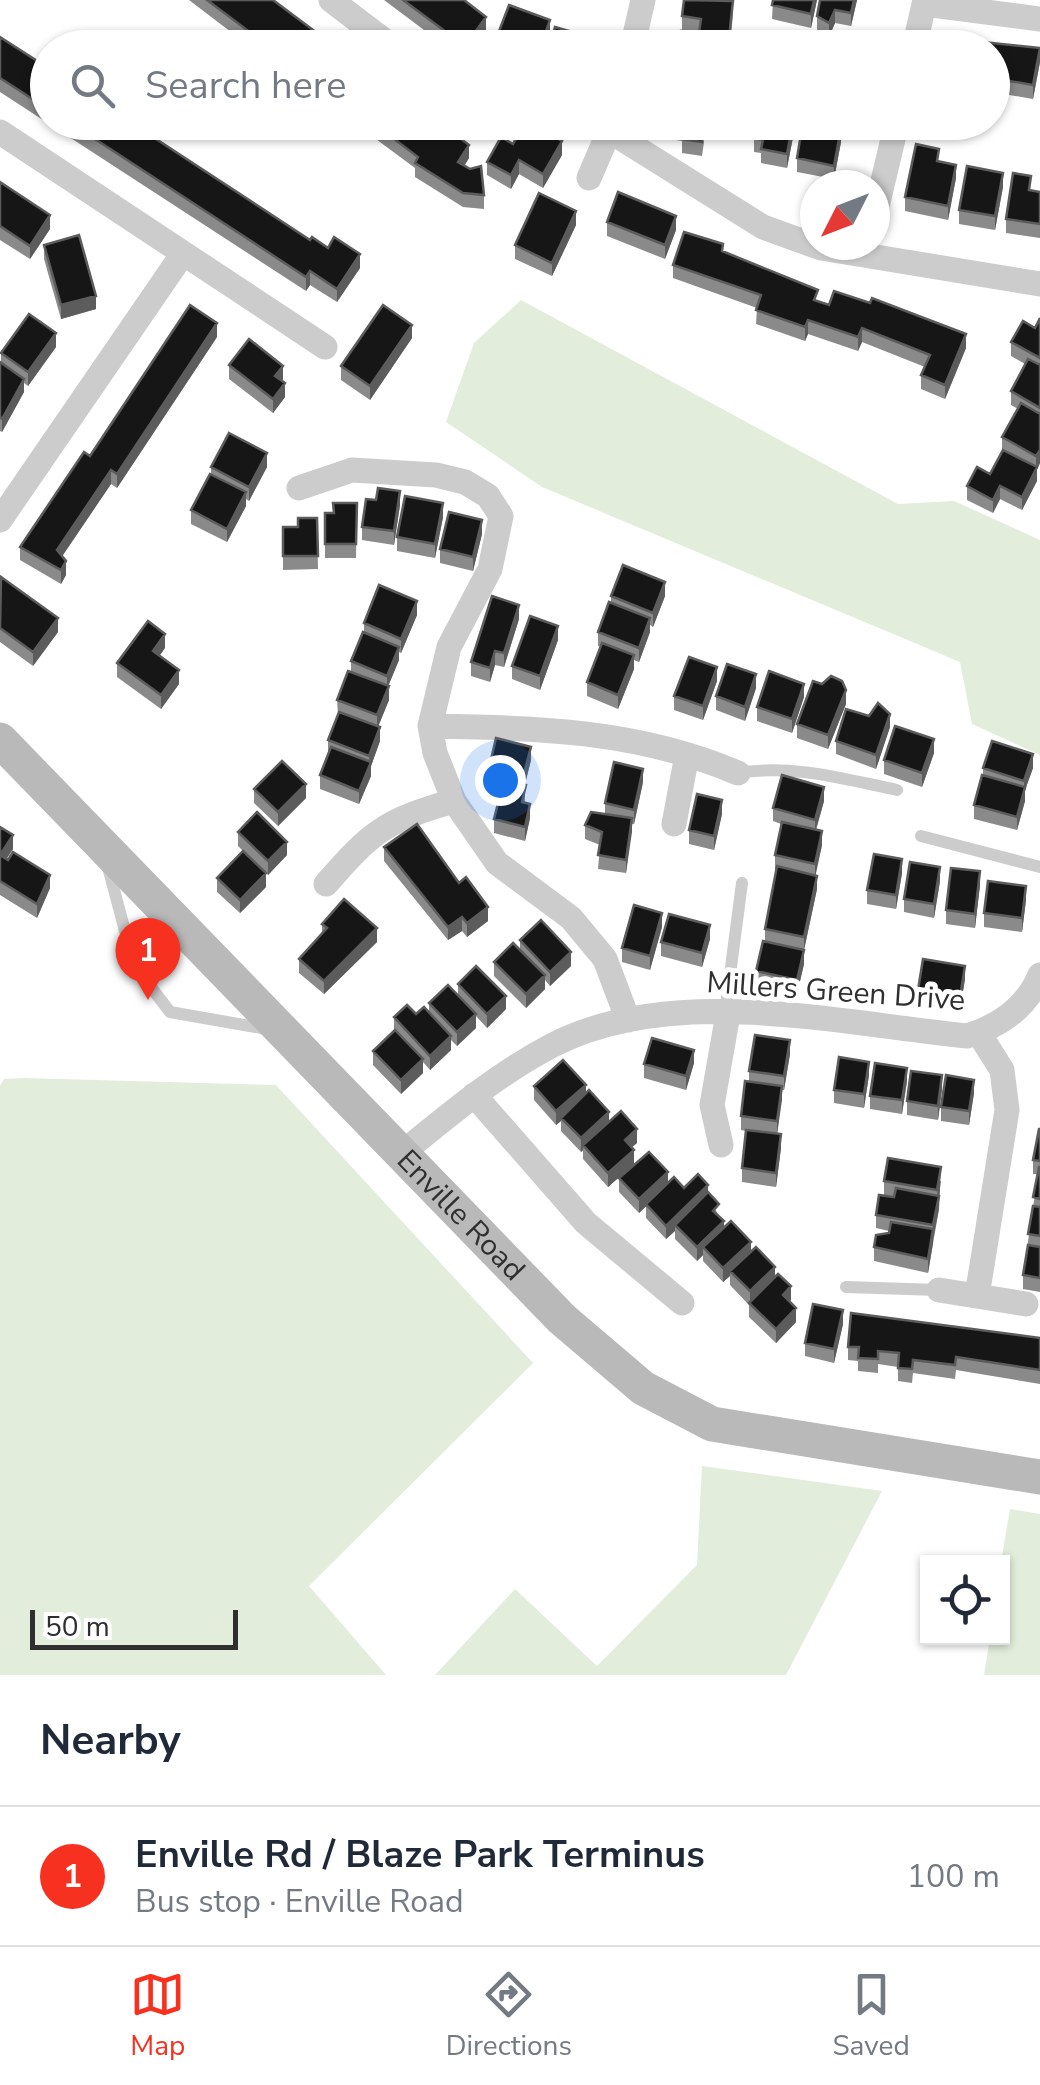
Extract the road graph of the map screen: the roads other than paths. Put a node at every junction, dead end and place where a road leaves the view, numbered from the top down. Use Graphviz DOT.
graph roads {
  1 [pos="331,0"];
  2 [pos="643,0"];
  3 [pos="924,2"];
  4 [pos="1040,19"];
  5 [pos="370,30"];
  6 [pos="636,30"];
  7 [pos="918,30"];
  8 [pos="0,132"];
  9 [pos="606,140"];
  10 [pos="632,140"];
  11 [pos="892,140"];
  12 [pos="885,170"];
  13 [pos="589,178"];
  14 [pos="800,236"];
  15 [pos="182,256"];
  16 [pos="890,256"];
  17 [pos="1040,284"];
  18 [pos="325,347"];
  19 [pos="299,488"];
  20 [pos="0,520"];
  21 [pos="430,726"];
  22 [pos="0,740"];
  23 [pos="687,755"];
  24 [pos="738,773"];
  25 [pos="896,790"];
  26 [pos="454,801"];
  27 [pos="674,824"];
  28 [pos="922,836"];
  29 [pos="97,843"];
  30 [pos="1040,868"];
  31 [pos="742,883"];
  32 [pos="326,884"];
  33 [pos="1040,975"];
  34 [pos="727,1014"];
  35 [pos="628,1020"];
  36 [pos="280,1031"];
  37 [pos="978,1032"];
  38 [pos="474,1095"];
  39 [pos="721,1145"];
  40 [pos="402,1153"];
  41 [pos="846,1287"];
  42 [pos="939,1290"];
  43 [pos="977,1296"];
  44 [pos="682,1303"];
  45 [pos="1033,1306"];
  46 [pos="1040,1477"];
  1 -- 5 [label="street"];
  2 -- 6 [label="street"];
  3 -- 4 [label="street"];
  3 -- 7 [label="street"];
  8 -- 15 [label="street"];
  9 -- 13 [label="street"];
  10 -- 14 [label="street"];
  11 -- 12 [label="street"];
  15 -- 18 [label="street"];
  15 -- 20 [label="street"];
  16 -- 17 [label="street"];
  19 -- 21 [label="street"];
  21 -- 23 [label="street"];
  21 -- 26 [label="street"];
  22 -- 29 [label="street, Enville Road"];
  23 -- 24 [label="street"];
  23 -- 27 [label="street"];
  24 -- 25 [label="lane"];
  26 -- 32 [label="street"];
  26 -- 35 [label="street"];
  28 -- 30 [label="lane"];
  29 -- 36 [label="street, Enville Road"];
  29 -- 36 [label="lane"];
  31 -- 34 [label="lane"];
  33 -- 37 [label="street, Millers Green Drive"];
  34 -- 35 [label="street, Millers Green Drive"];
  34 -- 37 [label="street, Millers Green Drive"];
  34 -- 39 [label="street"];
  35 -- 38 [label="street, Millers Green Drive"];
  36 -- 40 [label="street, Enville Road"];
  37 -- 43 [label="street"];
  38 -- 40 [label="street, Millers Green Drive"];
  38 -- 44 [label="street"];
  40 -- 46 [label="street, Enville Road"];
  41 -- 42 [label="lane"];
  42 -- 43 [label="street"];
  43 -- 45 [label="street"];
}
